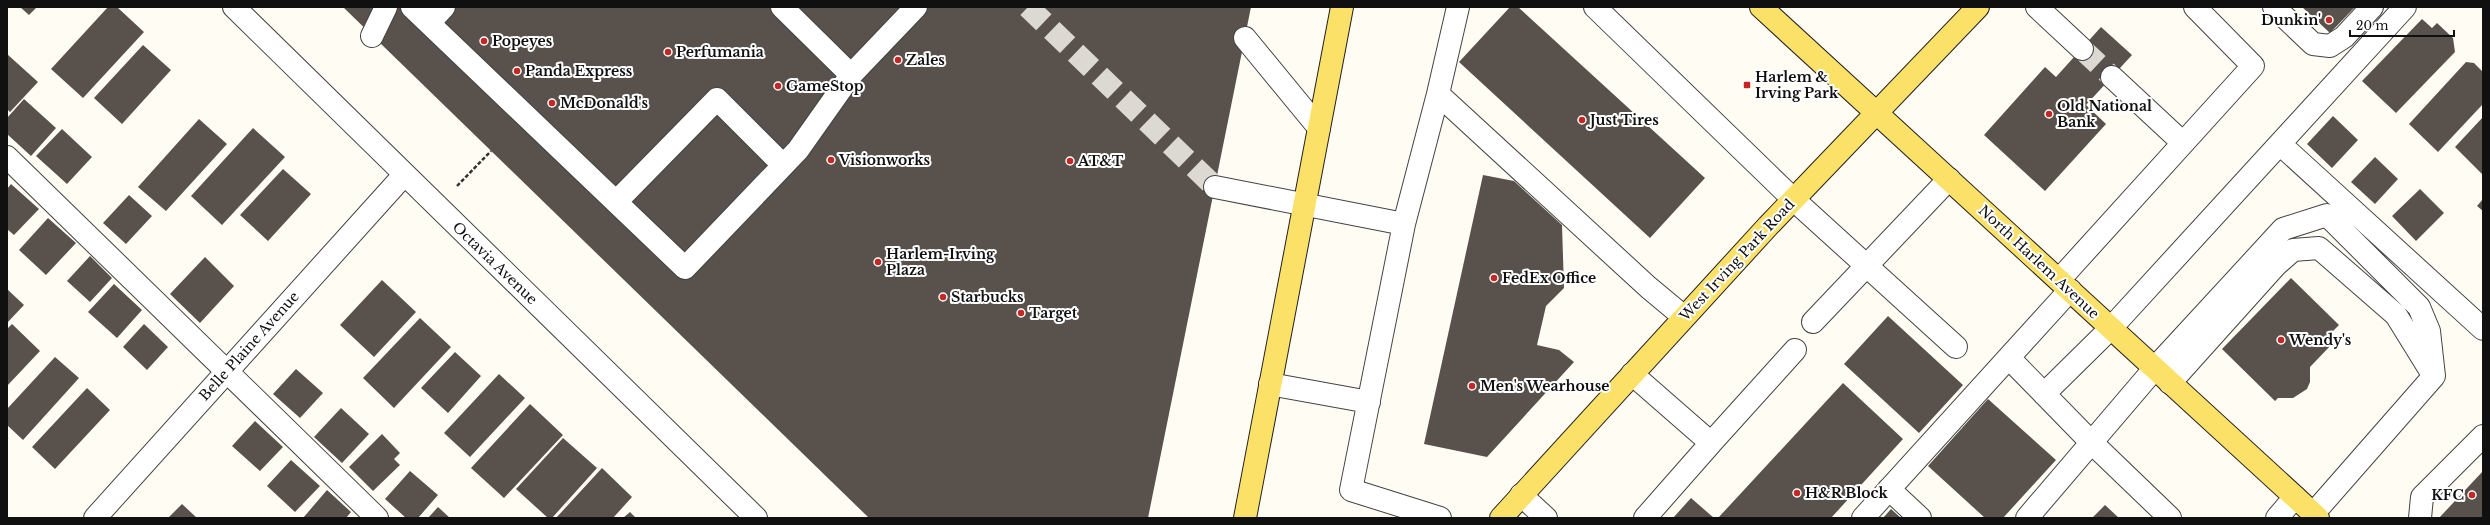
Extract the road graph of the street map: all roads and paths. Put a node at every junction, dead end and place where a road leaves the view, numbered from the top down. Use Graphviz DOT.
graph roads {
  1 [pos="234,7"];
  2 [pos="386,7"];
  3 [pos="412,7"];
  4 [pos="444,7"];
  5 [pos="782,7"];
  6 [pos="916,7"];
  7 [pos="1342,7"];
  8 [pos="1458,7"];
  9 [pos="1596,7"];
  10 [pos="1761,7"];
  11 [pos="1978,7"];
  12 [pos="2037,7"];
  13 [pos="2195,7"];
  14 [pos="2274,7"];
  15 [pos="2372,7"];
  16 [pos="2405,7"];
  17 [pos="429,23"];
  18 [pos="372,36"];
  19 [pos="1245,38"];
  20 [pos="2082,49"];
  21 [pos="851,75"];
  22 [pos="2112,77"];
  23 [pos="1438,94"];
  24 [pos="1876,113"];
  25 [pos="1318,128"];
  26 [pos="2183,143"];
  27 [pos="2280,144"];
  28 [pos="491,151"];
  29 [pos="7,158"];
  30 [pos="783,166"];
  31 [pos="404,175"];
  32 [pos="467,176"];
  33 [pos="1949,179"];
  34 [pos="1215,187"];
  35 [pos="1793,199"];
  36 [pos="616,202"];
  37 [pos="1304,205"];
  38 [pos="1404,224"];
  39 [pos="1867,267"];
  40 [pos="2064,285"];
  41 [pos="1684,318"];
  42 [pos="1813,322"];
  43 [pos="2112,328"];
  44 [pos="2483,329"];
  45 [pos="1956,347"];
  46 [pos="1795,350"];
  47 [pos="2009,358"];
  48 [pos="2155,368"];
  49 [pos="228,371"];
  50 [pos="1632,374"];
  51 [pos="2434,376"];
  52 [pos="2170,383"];
  53 [pos="1270,384"];
  54 [pos="2044,394"];
  55 [pos="1369,402"];
  56 [pos="2483,436"];
  57 [pos="2091,442"];
  58 [pos="1710,443"];
  59 [pos="1889,489"];
  60 [pos="1521,495"];
  61 [pos="2295,497"];
  62 [pos="2316,516"];
  63 [pos="95,518"];
  64 [pos="377,518"];
  65 [pos="756,518"];
  66 [pos="1245,518"];
  67 [pos="1440,518"];
  68 [pos="1501,518"];
  69 [pos="1546,518"];
  70 [pos="1645,518"];
  71 [pos="1862,518"];
  72 [pos="1920,518"];
  73 [pos="2027,518"];
  74 [pos="2170,518"];
  75 [pos="2277,518"];
  76 [pos="2420,518"];
  1 -- 31 [label="street, Octavia Avenue"];
  2 -- 18 [label="street"];
  3 -- 17 [label="street"];
  4 -- 17 [label="street"];
  5 -- 21 [label="street"];
  6 -- 21 [label="street"];
  7 -- 25 [label="main road"];
  8 -- 23 [label="street"];
  9 -- 35 [label="street"];
  10 -- 24 [label="main road, North Harlem Avenue"];
  11 -- 24 [label="main road, West Irving Park Road"];
  12 -- 20 [label="street"];
  13 -- 26 [label="street"];
  14 -- 15 [label="street"];
  16 -- 27 [label="street"];
  17 -- 36 [label="street"];
  19 -- 25 [label="street"];
  21 -- 30 [label="street"];
  22 -- 26 [label="street"];
  23 -- 38 [label="street"];
  23 -- 41 [label="street"];
  24 -- 33 [label="main road, North Harlem Avenue"];
  24 -- 35 [label="main road, West Irving Park Road"];
  25 -- 37 [label="main road"];
  26 -- 40 [label="street"];
  27 -- 43 [label="street"];
  27 -- 44 [label="street"];
  28 -- 32 [label="path"];
  29 -- 49 [label="street"];
  30 -- 36 [label="street"];
  30 -- 36 [label="street"];
  31 -- 49 [label="street, Belle Plaine Avenue"];
  31 -- 65 [label="street, Octavia Avenue"];
  33 -- 39 [label="street"];
  33 -- 40 [label="main road, North Harlem Avenue"];
  34 -- 37 [label="street"];
  35 -- 39 [label="street"];
  35 -- 41 [label="main road, West Irving Park Road"];
  37 -- 38 [label="street"];
  37 -- 53 [label="main road"];
  38 -- 55 [label="street"];
  39 -- 42 [label="street"];
  39 -- 45 [label="street"];
  40 -- 43 [label="main road, North Harlem Avenue"];
  40 -- 47 [label="street"];
  41 -- 50 [label="main road, West Irving Park Road"];
  43 -- 48 [label="main road, North Harlem Avenue"];
  43 -- 54 [label="street"];
  46 -- 58 [label="street"];
  47 -- 54 [label="street"];
  47 -- 59 [label="street"];
  48 -- 51 [label="street"];
  48 -- 52 [label="main road, North Harlem Avenue"];
  48 -- 57 [label="street"];
  49 -- 63 [label="street, Belle Plaine Avenue"];
  49 -- 64 [label="street"];
  50 -- 58 [label="street"];
  50 -- 60 [label="main road, West Irving Park Road"];
  51 -- 52 [label="street"];
  51 -- 62 [label="street"];
  52 -- 61 [label="main road, North Harlem Avenue"];
  53 -- 55 [label="street"];
  53 -- 66 [label="main road"];
  54 -- 57 [label="street"];
  55 -- 67 [label="street"];
  56 -- 76 [label="street"];
  57 -- 73 [label="street"];
  57 -- 74 [label="street"];
  58 -- 70 [label="street"];
  59 -- 71 [label="street"];
  59 -- 72 [label="street"];
  60 -- 68 [label="main road, West Irving Park Road"];
  60 -- 69 [label="street"];
  61 -- 62 [label="main road, North Harlem Avenue"];
  61 -- 75 [label="street"];
}
